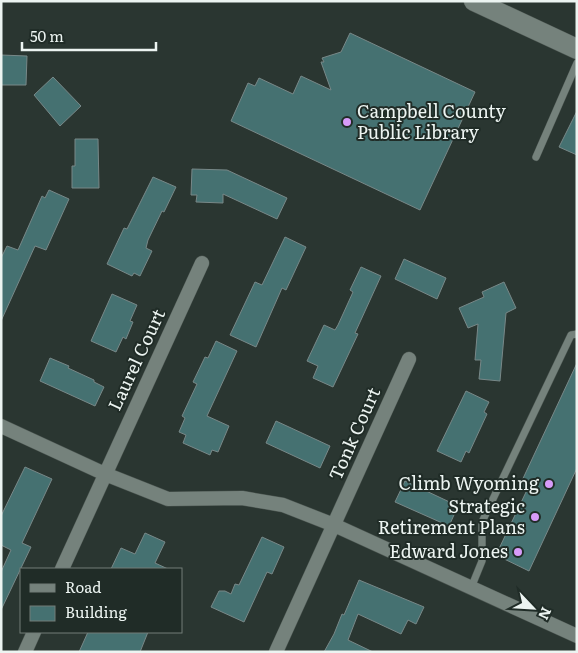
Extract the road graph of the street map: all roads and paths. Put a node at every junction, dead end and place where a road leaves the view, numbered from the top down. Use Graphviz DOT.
graph roads {
  1 [pos="474,1"];
  2 [pos="577,49"];
  3 [pos="577,63"];
  4 [pos="536,157"];
  5 [pos="202,263"];
  6 [pos="577,334"];
  7 [pos="409,359"];
  8 [pos="1,426"];
  9 [pos="105,474"];
  10 [pos="334,525"];
  11 [pos="62,568"];
  12 [pos="470,588"];
  13 [pos="34,633"];
  14 [pos="577,636"];
  15 [pos="25,652"];
  16 [pos="276,652"];
  1 -- 2 [label="main road"];
  3 -- 4 [label="lane"];
  5 -- 9 [label="street, Laurel Court"];
  6 -- 12 [label="lane"];
  7 -- 10 [label="street, Tonk Court"];
  8 -- 9 [label="street"];
  9 -- 10 [label="street"];
  9 -- 11 [label="street, Laurel Court"];
  10 -- 12 [label="street"];
  10 -- 16 [label="street, Tonk Court"];
  12 -- 14 [label="street"];
  13 -- 15 [label="street"];
}
